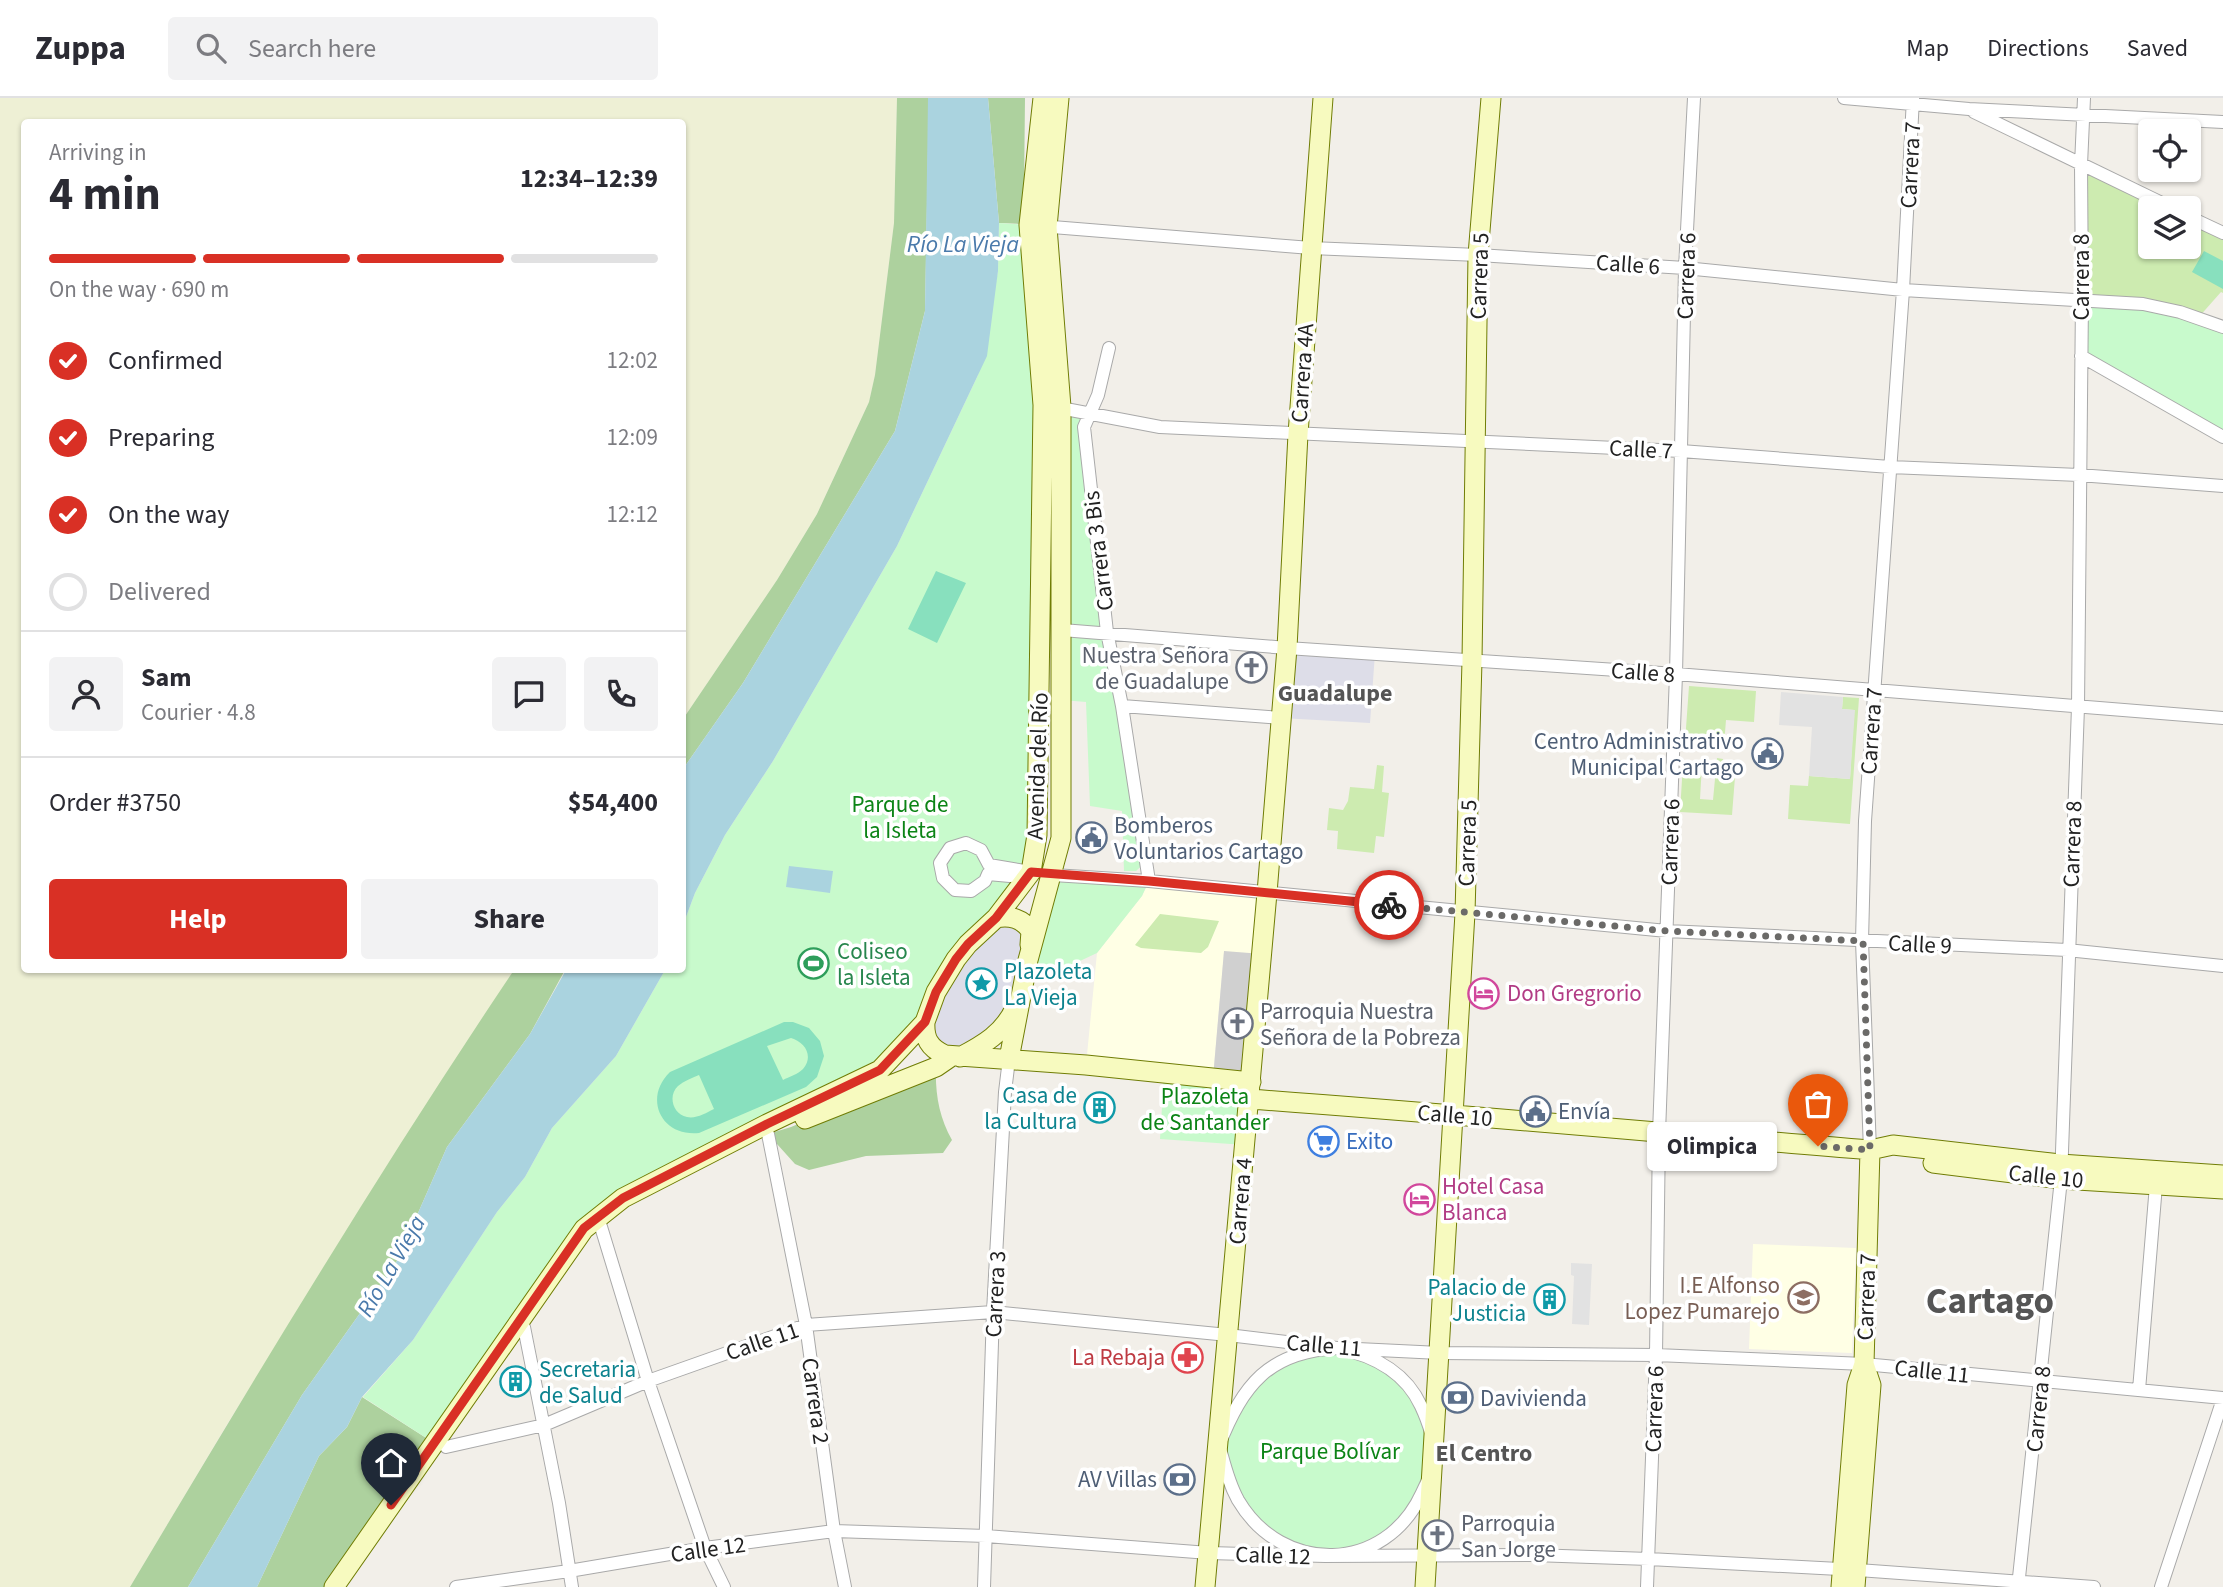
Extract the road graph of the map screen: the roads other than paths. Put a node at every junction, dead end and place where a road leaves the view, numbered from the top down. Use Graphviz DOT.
graph roads {
  1 [pos="1042,98"];
  2 [pos="1059,98"];
  3 [pos="1322,98"];
  4 [pos="1491,98"];
  5 [pos="1694,98"];
  6 [pos="1844,98"];
  7 [pos="2084,98"];
  8 [pos="1913,100"];
  9 [pos="1969,109"];
  10 [pos="2084,115"];
  11 [pos="2223,122"];
  12 [pos="2081,165"];
  13 [pos="2147,196"];
  14 [pos="2201,222"];
  15 [pos="1038,226"];
  16 [pos="2223,226"];
  17 [pos="2223,232"];
  18 [pos="1311,248"];
  19 [pos="1478,255"];
  20 [pos="1685,268"];
  21 [pos="1903,290"];
  22 [pos="2082,299"];
  23 [pos="2223,327"];
  24 [pos="1109,348"];
  25 [pos="2081,356"];
  26 [pos="1052,406"];
  27 [pos="1089,413"];
  28 [pos="1298,434"];
  29 [pos="2223,438"];
  30 [pos="1476,442"];
  31 [pos="1681,451"];
  32 [pos="1890,467"];
  33 [pos="2079,475"];
  34 [pos="2223,486"];
  35 [pos="1062,629"];
  36 [pos="1107,632"];
  37 [pos="1287,648"];
  38 [pos="1472,661"];
  39 [pos="1676,674"];
  40 [pos="1873,691"];
  41 [pos="1122,706"];
  42 [pos="2078,707"];
  43 [pos="1281,718"];
  44 [pos="2223,718"];
  45 [pos="989,869"];
  46 [pos="1031,872"];
  47 [pos="1053,875"];
  48 [pos="1149,881"];
  49 [pos="1267,893"];
  50 [pos="1465,913"];
  51 [pos="996,918"];
  52 [pos="1667,931"];
  53 [pos="1863,941"];
  54 [pos="1029,950"];
  55 [pos="2067,950"];
  56 [pos="2223,966"];
  57 [pos="1021,1002"];
  58 [pos="925,1022"];
  59 [pos="956,1057"];
  60 [pos="1010,1059"];
  61 [pos="1250,1090"];
  62 [pos="1454,1114"];
  63 [pos="1659,1133"];
  64 [pos="768,1134"];
  65 [pos="1870,1150"];
  66 [pos="2060,1171"];
  67 [pos="2223,1175"];
  68 [pos="2156,1185"];
  69 [pos="2223,1189"];
  70 [pos="598,1220"];
  71 [pos="993,1312"];
  72 [pos="806,1325"];
  73 [pos="524,1327"];
  74 [pos="1228,1335"];
  75 [pos="1337,1348"];
  76 [pos="1440,1353"];
  77 [pos="1656,1355"];
  78 [pos="1864,1364"];
  79 [pos="648,1381"];
  80 [pos="2041,1382"];
  81 [pos="2140,1390"];
  82 [pos="2223,1398"];
  83 [pos="544,1425"];
  84 [pos="1219,1444"];
  85 [pos="446,1447"];
  86 [pos="1434,1458"];
  87 [pos="834,1531"];
  88 [pos="986,1536"];
  89 [pos="705,1548"];
  90 [pos="1209,1553"];
  91 [pos="1325,1556"];
  92 [pos="1426,1556"];
  93 [pos="1648,1559"];
  94 [pos="569,1571"];
  95 [pos="1849,1578"];
  96 [pos="2018,1585"];
  97 [pos="334,1587"];
  98 [pos="345,1587"];
  99 [pos="456,1587"];
  100 [pos="572,1587"];
  101 [pos="724,1587"];
  102 [pos="845,1587"];
  103 [pos="984,1587"];
  104 [pos="1205,1587"];
  105 [pos="1425,1587"];
  106 [pos="1647,1587"];
  107 [pos="2094,1587"];
  108 [pos="2161,1587"];
  1 -- 15 [label="main road, Avenida del Río"];
  2 -- 15 [label="main road, Avenida del Río"];
  3 -- 18 [label="main road, Carrera 4A"];
  4 -- 19 [label="main road, Carrera 5"];
  5 -- 20 [label="street, Carrera 6"];
  6 -- 8 [label="street"];
  7 -- 10 [label="street, Carrera 8"];
  8 -- 9 [label="street"];
  8 -- 21 [label="street, Carrera 7"];
  9 -- 10 [label="street"];
  9 -- 12 [label="street"];
  10 -- 11 [label="street"];
  10 -- 12 [label="street, Carrera 8"];
  12 -- 13 [label="street"];
  12 -- 22 [label="street, Carrera 8"];
  14 -- 17 [label="street"];
  15 -- 18 [label="street, Calle 6"];
  15 -- 26 [label="main road, Avenida del Río"];
  16 -- 17 [label="street"];
  18 -- 19 [label="street, Calle 6"];
  18 -- 28 [label="main road, Carrera 4A"];
  19 -- 20 [label="street, Calle 6"];
  19 -- 30 [label="main road, Carrera 5"];
  20 -- 21 [label="street, Calle 6"];
  20 -- 31 [label="street, Carrera 6"];
  21 -- 22 [label="street, Calle 6"];
  21 -- 32 [label="street, Carrera 7"];
  22 -- 23 [label="street, Calle 6"];
  22 -- 25 [label="street, Carrera 8"];
  24 -- 27 [label="street, Carrera 3 Bis"];
  25 -- 29 [label="street"];
  25 -- 33 [label="street, Carrera 8"];
  26 -- 27 [label="street, Calle 7"];
  26 -- 35 [label="main road, Avenida del Río"];
  26 -- 46 [label="main road, Avenida del Río"];
  27 -- 28 [label="street, Calle 7"];
  27 -- 36 [label="street, Carrera 3 Bis"];
  28 -- 30 [label="street, Calle 7"];
  28 -- 37 [label="main road, Carrera 4A"];
  30 -- 31 [label="street, Calle 7"];
  30 -- 38 [label="main road, Carrera 5"];
  31 -- 32 [label="street, Calle 7"];
  31 -- 39 [label="street, Carrera 6"];
  32 -- 33 [label="street, Calle 7"];
  32 -- 40 [label="street, Carrera 7"];
  33 -- 34 [label="street, Calle 7"];
  33 -- 42 [label="street, Carrera 8"];
  35 -- 36 [label="street, Calle 8"];
  35 -- 47 [label="main road, Avenida del Río"];
  36 -- 37 [label="street, Calle 8"];
  36 -- 41 [label="street, Carrera 3 Bis"];
  37 -- 38 [label="street, Calle 8"];
  37 -- 43 [label="main road, Carrera 4"];
  38 -- 39 [label="street, Calle 8"];
  38 -- 50 [label="main road, Carrera 5"];
  39 -- 40 [label="street, Calle 8"];
  39 -- 52 [label="street, Carrera 6"];
  40 -- 42 [label="street, Calle 8"];
  40 -- 53 [label="street, Carrera 7"];
  41 -- 43 [label="street"];
  41 -- 48 [label="street, Carrera 3 Bis"];
  42 -- 44 [label="street, Calle 8"];
  42 -- 55 [label="street, Carrera 8"];
  43 -- 49 [label="main road, Carrera 4"];
  45 -- 46 [label="street, Calle 9"];
  46 -- 47 [label="main road, Calle 9"];
  46 -- 51 [label="main road, Avenida del Río"];
  47 -- 48 [label="street, Calle 9"];
  47 -- 54 [label="main road, Avenida del Río"];
  48 -- 49 [label="street, Calle 9"];
  49 -- 50 [label="street, Calle 9"];
  49 -- 61 [label="main road, Carrera 4"];
  50 -- 52 [label="street, Calle 9"];
  50 -- 62 [label="main road, Carrera 5"];
  51 -- 54 [label="main road"];
  51 -- 58 [label="main road, Avenida del Río"];
  52 -- 53 [label="street, Calle 9"];
  52 -- 63 [label="street, Carrera 6"];
  53 -- 55 [label="street, Calle 9"];
  53 -- 65 [label="street, Carrera 7"];
  54 -- 57 [label="main road, Avenida del Río"];
  54 -- 59 [label="main road, Avenida del Río"];
  55 -- 56 [label="street, Calle 9"];
  55 -- 66 [label="street, Carrera 8"];
  57 -- 60 [label="main road, Carrera 3"];
  58 -- 59 [label="main road"];
  58 -- 70 [label="main road, Avenida del Río"];
  59 -- 60 [label="main road, Calle 10"];
  59 -- 64 [label="main road, Avenida del Río"];
  60 -- 61 [label="main road, Calle 10"];
  60 -- 71 [label="street, Carrera 3"];
  61 -- 62 [label="main road, Calle 10"];
  61 -- 74 [label="main road, Carrera 4"];
  62 -- 63 [label="main road, Calle 10"];
  62 -- 76 [label="main road, Carrera 5"];
  63 -- 65 [label="main road, Calle 10"];
  63 -- 77 [label="street, Carrera 6"];
  64 -- 70 [label="main road, Avenida del Río"];
  64 -- 72 [label="street, Carrera 2"];
  65 -- 66 [label="main road, Calle 10"];
  65 -- 78 [label="main road, Carrera 7"];
  66 -- 67 [label="main road, Calle 10"];
  66 -- 68 [label="main road, Calle 10"];
  66 -- 80 [label="street, Carrera 8"];
  68 -- 69 [label="main road, Calle 10"];
  68 -- 81 [label="street"];
  70 -- 73 [label="main road, Avenida del Río"];
  70 -- 79 [label="street"];
  70 -- 97 [label="main road, Avenida del Río"];
  71 -- 72 [label="street, Calle 11"];
  71 -- 74 [label="street, Calle 11"];
  71 -- 88 [label="street, Carrera 3"];
  72 -- 79 [label="street, Calle 11"];
  72 -- 87 [label="street, Carrera 2"];
  73 -- 83 [label="street"];
  73 -- 85 [label="main road, Avenida del Río"];
  74 -- 75 [label="street, Calle 11"];
  74 -- 84 [label="main road, Carrera 4"];
  75 -- 76 [label="street, Calle 11"];
  75 -- 84 [label="street"];
  75 -- 86 [label="street"];
  76 -- 77 [label="street, Calle 11"];
  76 -- 86 [label="main road, Carrera 5"];
  77 -- 78 [label="street, Calle 11"];
  77 -- 93 [label="street, Carrera 6"];
  78 -- 80 [label="street, Calle 11"];
  78 -- 95 [label="main road, Carrera 7"];
  79 -- 83 [label="street, Calle 11"];
  79 -- 89 [label="street"];
  80 -- 81 [label="street, Calle 11"];
  80 -- 96 [label="street, Carrera 8"];
  81 -- 82 [label="street, Calle 11"];
  82 -- 108 [label="street"];
  83 -- 85 [label="street, Calle 11"];
  83 -- 94 [label="street"];
  84 -- 90 [label="main road, Carrera 4"];
  84 -- 91 [label="street"];
  85 -- 98 [label="main road, Avenida del Río"];
  86 -- 91 [label="street"];
  86 -- 92 [label="main road, Carrera 5"];
  87 -- 88 [label="street, Calle 12"];
  87 -- 89 [label="street, Calle 12"];
  87 -- 102 [label="street, Carrera 2"];
  88 -- 90 [label="street, Calle 12"];
  88 -- 103 [label="street, Carrera 3"];
  89 -- 94 [label="street, Calle 12"];
  89 -- 101 [label="street"];
  90 -- 91 [label="street, Calle 12"];
  90 -- 104 [label="main road, Carrera 4"];
  91 -- 92 [label="street, Calle 12"];
  92 -- 93 [label="street, Calle 12"];
  92 -- 105 [label="main road, Carrera 5"];
  93 -- 95 [label="street, Calle 12"];
  93 -- 106 [label="street, Carrera 6"];
  94 -- 99 [label="street, Calle 12"];
  94 -- 100 [label="street"];
  95 -- 96 [label="street, Calle 12"];
  96 -- 107 [label="street, Calle 12"];
}
